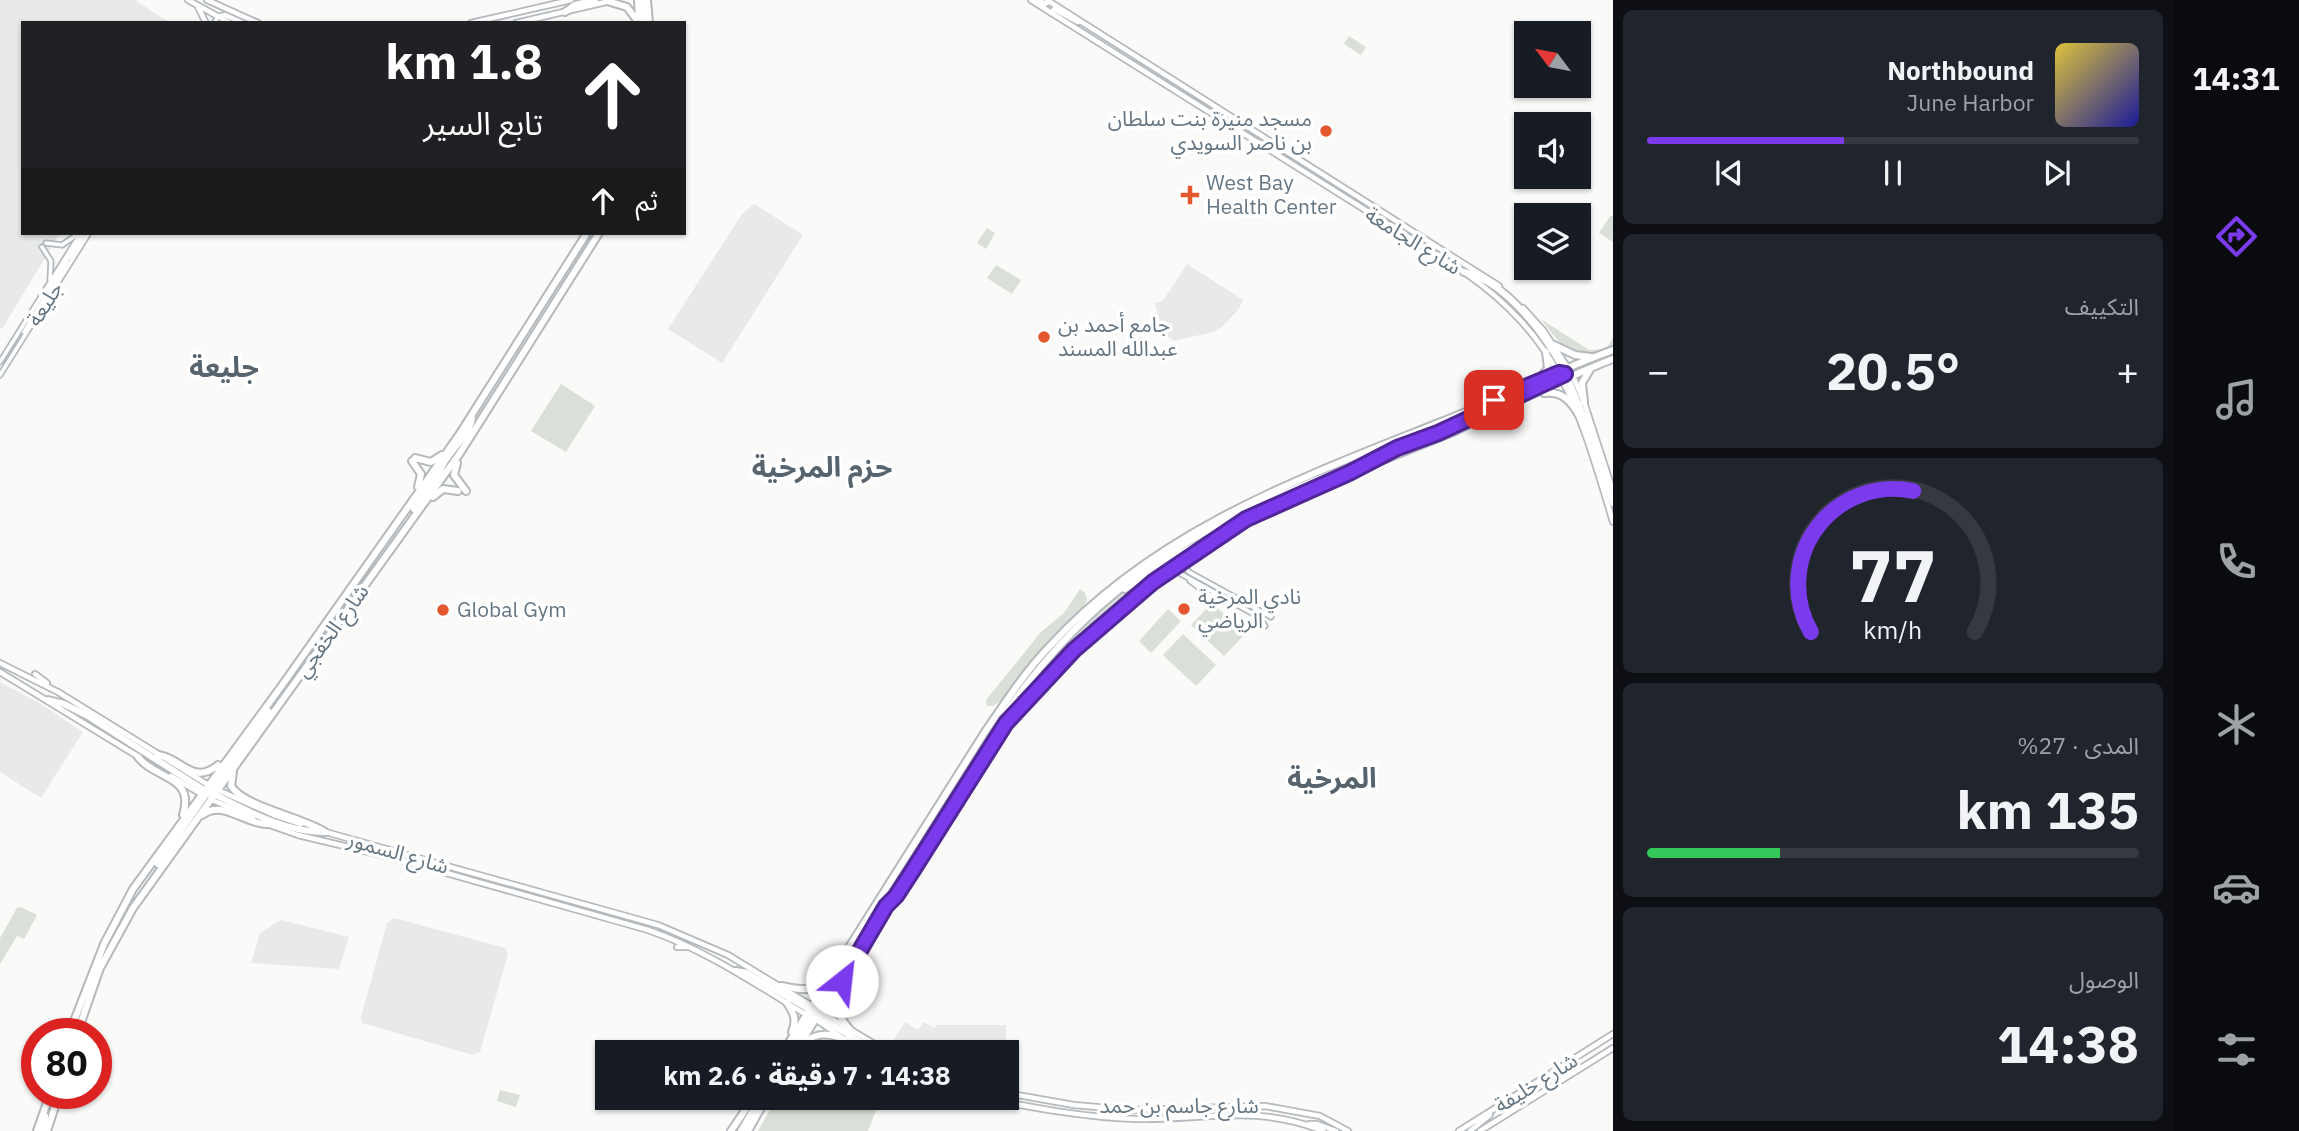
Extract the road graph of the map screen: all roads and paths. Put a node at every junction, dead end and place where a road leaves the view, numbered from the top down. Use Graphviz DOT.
graph roads {
  1 [pos="188,0"];
  2 [pos="207,0"];
  3 [pos="572,0"];
  4 [pos="594,0"];
  5 [pos="638,0"];
  6 [pos="645,0"];
  7 [pos="654,0"];
  8 [pos="1031,0"];
  9 [pos="1058,0"];
  10 [pos="610,1"];
  11 [pos="195,4"];
  12 [pos="1046,4"];
  13 [pos="1065,11"];
  14 [pos="565,12"];
  15 [pos="223,17"];
  16 [pos="206,21"];
  17 [pos="246,21"];
  18 [pos="480,21"];
  19 [pos="525,21"];
  20 [pos="644,21"];
  21 [pos="1085,24"];
  22 [pos="80,235"];
  23 [pos="83,235"];
  24 [pos="83,235"];
  25 [pos="586,235"];
  26 [pos="598,235"];
  27 [pos="67,256"];
  28 [pos="1464,272"];
  29 [pos="48,286"];
  30 [pos="24,337"];
  31 [pos="1554,345"];
  32 [pos="1546,352"];
  33 [pos="1613,355"];
  34 [pos="1593,358"];
  35 [pos="0,362"];
  36 [pos="1592,367"];
  37 [pos="1566,374"];
  38 [pos="0,375"];
  39 [pos="1532,385"];
  40 [pos="1531,396"];
  41 [pos="1584,402"];
  42 [pos="1494,412"];
  43 [pos="1579,415"];
  44 [pos="472,416"];
  45 [pos="1438,433"];
  46 [pos="1397,448"];
  47 [pos="446,453"];
  48 [pos="460,453"];
  49 [pos="434,470"];
  50 [pos="1339,478"];
  51 [pos="440,480"];
  52 [pos="1613,491"];
  53 [pos="415,497"];
  54 [pos="425,502"];
  55 [pos="1613,503"];
  56 [pos="1613,522"];
  57 [pos="1234,525"];
  58 [pos="397,541"];
  59 [pos="1186,558"];
  60 [pos="1170,569"];
  61 [pos="1114,594"];
  62 [pos="1271,617"];
  63 [pos="1265,626"];
  64 [pos="0,663"];
  65 [pos="289,665"];
  66 [pos="0,672"];
  67 [pos="290,673"];
  68 [pos="34,674"];
  69 [pos="282,684"];
  70 [pos="58,692"];
  71 [pos="48,700"];
  72 [pos="158,755"];
  73 [pos="241,755"];
  74 [pos="138,757"];
  75 [pos="228,757"];
  76 [pos="209,792"];
  77 [pos="180,822"];
  78 [pos="267,824"];
  79 [pos="325,832"];
  80 [pos="922,848"];
  81 [pos="920,859"];
  82 [pos="162,866"];
  83 [pos="134,876"];
  84 [pos="132,890"];
  85 [pos="886,906"];
  86 [pos="133,908"];
  87 [pos="870,912"];
  88 [pos="677,947"];
  89 [pos="691,947"];
  90 [pos="840,961"];
  91 [pos="736,971"];
  92 [pos="844,975"];
  93 [pos="781,986"];
  94 [pos="787,1003"];
  95 [pos="813,1013"];
  96 [pos="75,1018"];
  97 [pos="83,1018"];
  98 [pos="851,1031"];
  99 [pos="1613,1034"];
  100 [pos="789,1040"];
  101 [pos="793,1040"];
  102 [pos="801,1040"];
  103 [pos="808,1040"];
  104 [pos="845,1040"];
  105 [pos="847,1040"];
  106 [pos="857,1040"];
  107 [pos="867,1040"];
  108 [pos="1613,1048"];
  109 [pos="1019,1095"];
  110 [pos="1019,1103"];
  111 [pos="46,1109"];
  112 [pos="52,1109"];
  113 [pos="1495,1109"];
  114 [pos="745,1110"];
  115 [pos="751,1110"];
  116 [pos="760,1110"];
  117 [pos="1304,1124"];
  118 [pos="42,1131"];
  119 [pos="736,1131"];
  120 [pos="748,1131"];
  121 [pos="1323,1131"];
  122 [pos="1336,1131"];
  123 [pos="1348,1131"];
  124 [pos="1459,1131"];
  125 [pos="1470,1131"];
  126 [pos="1480,1131"];
  1 -- 11 [label="main road"];
  2 -- 15 [label="main road"];
  3 -- 18 [label="main road"];
  4 -- 14 [label="highway"];
  5 -- 20 [label="highway"];
  6 -- 20 [label="highway"];
  7 -- 20 [label="highway"];
  8 -- 12 [label="main road, شارع الجامعة"];
  9 -- 13 [label="main road"];
  10 -- 14 [label="main road"];
  10 -- 20 [label="highway"];
  11 -- 15 [label="main road"];
  11 -- 16 [label="main road"];
  12 -- 13 [label="main road, شارع الجامعة"];
  12 -- 21 [label="main road"];
  12 -- 28 [label="main road, شارع الجامعة"];
  13 -- 21 [label="main road, شارع الجامعة"];
  14 -- 19 [label="main road"];
  15 -- 17 [label="main road"];
  21 -- 31 [label="main road, شارع الجامعة"];
  22 -- 29 [label="main road"];
  23 -- 27 [label="main road, جليعة"];
  24 -- 30 [label="main road, جليعة"];
  25 -- 44 [label="highway, شارع الخفجي"];
  26 -- 48 [label="highway, شارع الخفجي"];
  27 -- 29 [label="main road, جليعة"];
  27 -- 30 [label="main road"];
  28 -- 32 [label="main road, شارع الجامعة"];
  28 -- 37 [label="highway"];
  29 -- 35 [label="main road, جليعة"];
  30 -- 38 [label="main road, جليعة"];
  31 -- 34 [label="highway"];
  31 -- 37 [label="main road, شارع الجامعة"];
  32 -- 37 [label="main road, شارع الجامعة"];
  32 -- 39 [label="highway"];
  33 -- 34 [label="highway"];
  33 -- 36 [label="highway"];
  33 -- 37 [label="highway"];
  34 -- 37 [label="highway"];
  36 -- 37 [label="highway"];
  36 -- 41 [label="highway"];
  37 -- 39 [label="highway"];
  37 -- 40 [label="highway"];
  37 -- 41 [label="main road"];
  37 -- 43 [label="main road"];
  37 -- 45 [label="highway"];
  37 -- 55 [label="highway"];
  39 -- 87 [label="highway"];
  40 -- 42 [label="highway"];
  40 -- 43 [label="highway"];
  41 -- 52 [label="main road"];
  42 -- 45 [label="highway"];
  42 -- 50 [label="main road"];
  43 -- 56 [label="main road"];
  44 -- 47 [label="highway, شارع الخفجي"];
  44 -- 51 [label="highway"];
  45 -- 46 [label="highway"];
  46 -- 50 [label="highway"];
  46 -- 61 [label="highway"];
  47 -- 49 [label="highway, شارع الخفجي"];
  47 -- 53 [label="highway"];
  48 -- 51 [label="highway, شارع الخفجي"];
  48 -- 54 [label="highway"];
  49 -- 53 [label="highway, شارع الخفجي"];
  49 -- 58 [label="highway"];
  50 -- 57 [label="main road"];
  51 -- 54 [label="highway, شارع الخفجي"];
  53 -- 67 [label="highway, شارع الخفجي"];
  54 -- 58 [label="highway, شارع الخفجي"];
  57 -- 59 [label="main road"];
  57 -- 61 [label="highway"];
  58 -- 73 [label="highway, شارع الخفجي"];
  59 -- 60 [label="main road"];
  59 -- 62 [label="main road"];
  60 -- 63 [label="main road"];
  60 -- 81 [label="main road"];
  61 -- 80 [label="highway"];
  64 -- 70 [label="main road, شارع السمور"];
  65 -- 67 [label="highway"];
  66 -- 71 [label="main road, شارع السمور"];
  67 -- 69 [label="highway, شارع الخفجي"];
  68 -- 70 [label="main road"];
  69 -- 75 [label="highway, شارع الخفجي"];
  69 -- 76 [label="highway"];
  70 -- 72 [label="main road, شارع السمور"];
  71 -- 74 [label="main road, شارع السمور"];
  71 -- 76 [label="highway"];
  72 -- 75 [label="highway"];
  72 -- 76 [label="main road, شارع السمور"];
  73 -- 76 [label="highway, شارع الخفجي"];
  73 -- 79 [label="highway"];
  74 -- 76 [label="main road, شارع السمور"];
  74 -- 77 [label="highway"];
  75 -- 76 [label="highway, شارع الخفجي"];
  76 -- 77 [label="highway, شارع الخفجي"];
  76 -- 78 [label="main road, شارع السمور"];
  76 -- 79 [label="highway"];
  76 -- 82 [label="highway, شارع الخفجي"];
  76 -- 86 [label="highway"];
  77 -- 84 [label="highway, شارع الخفجي"];
  78 -- 82 [label="highway"];
  78 -- 89 [label="main road, شارع السمور"];
  79 -- 93 [label="main road, شارع السمور"];
  80 -- 81 [label="highway"];
  80 -- 85 [label="highway"];
  81 -- 85 [label="main road"];
  82 -- 86 [label="highway, شارع الخفجي"];
  83 -- 84 [label="highway"];
  84 -- 96 [label="highway, شارع الخفجي"];
  85 -- 92 [label="highway"];
  86 -- 97 [label="highway, شارع الخفجي"];
  87 -- 90 [label="highway"];
  87 -- 95 [label="highway"];
  88 -- 89 [label="main road"];
  89 -- 91 [label="main road, شارع السمور"];
  90 -- 93 [label="highway"];
  90 -- 95 [label="highway"];
  91 -- 94 [label="main road, شارع السمور"];
  91 -- 95 [label="highway"];
  92 -- 95 [label="highway"];
  92 -- 98 [label="highway"];
  93 -- 95 [label="main road, شارع السمور"];
  94 -- 95 [label="main road, شارع السمور"];
  94 -- 100 [label="highway"];
  95 -- 98 [label="main road"];
  95 -- 101 [label="highway"];
  95 -- 102 [label="highway"];
  95 -- 105 [label="main road"];
  95 -- 106 [label="highway"];
  98 -- 107 [label="main road"];
  99 -- 113 [label="main road, شارع خليفة"];
  103 -- 104 [label="highway"];
  108 -- 126 [label="main road, شارع خليفة"];
  109 -- 123 [label="main road, شارع جاسم بن حمد"];
  110 -- 117 [label="main road, شارع جاسم بن حمد"];
  111 -- 118 [label="highway"];
  112 -- 118 [label="highway"];
  113 -- 124 [label="main road, شارع خليفة"];
  113 -- 125 [label="main road"];
  114 -- 119 [label="highway"];
  115 -- 119 [label="highway"];
  116 -- 120 [label="highway"];
  117 -- 121 [label="main road, شارع جاسم بن حمد"];
  117 -- 122 [label="main road"];
}
